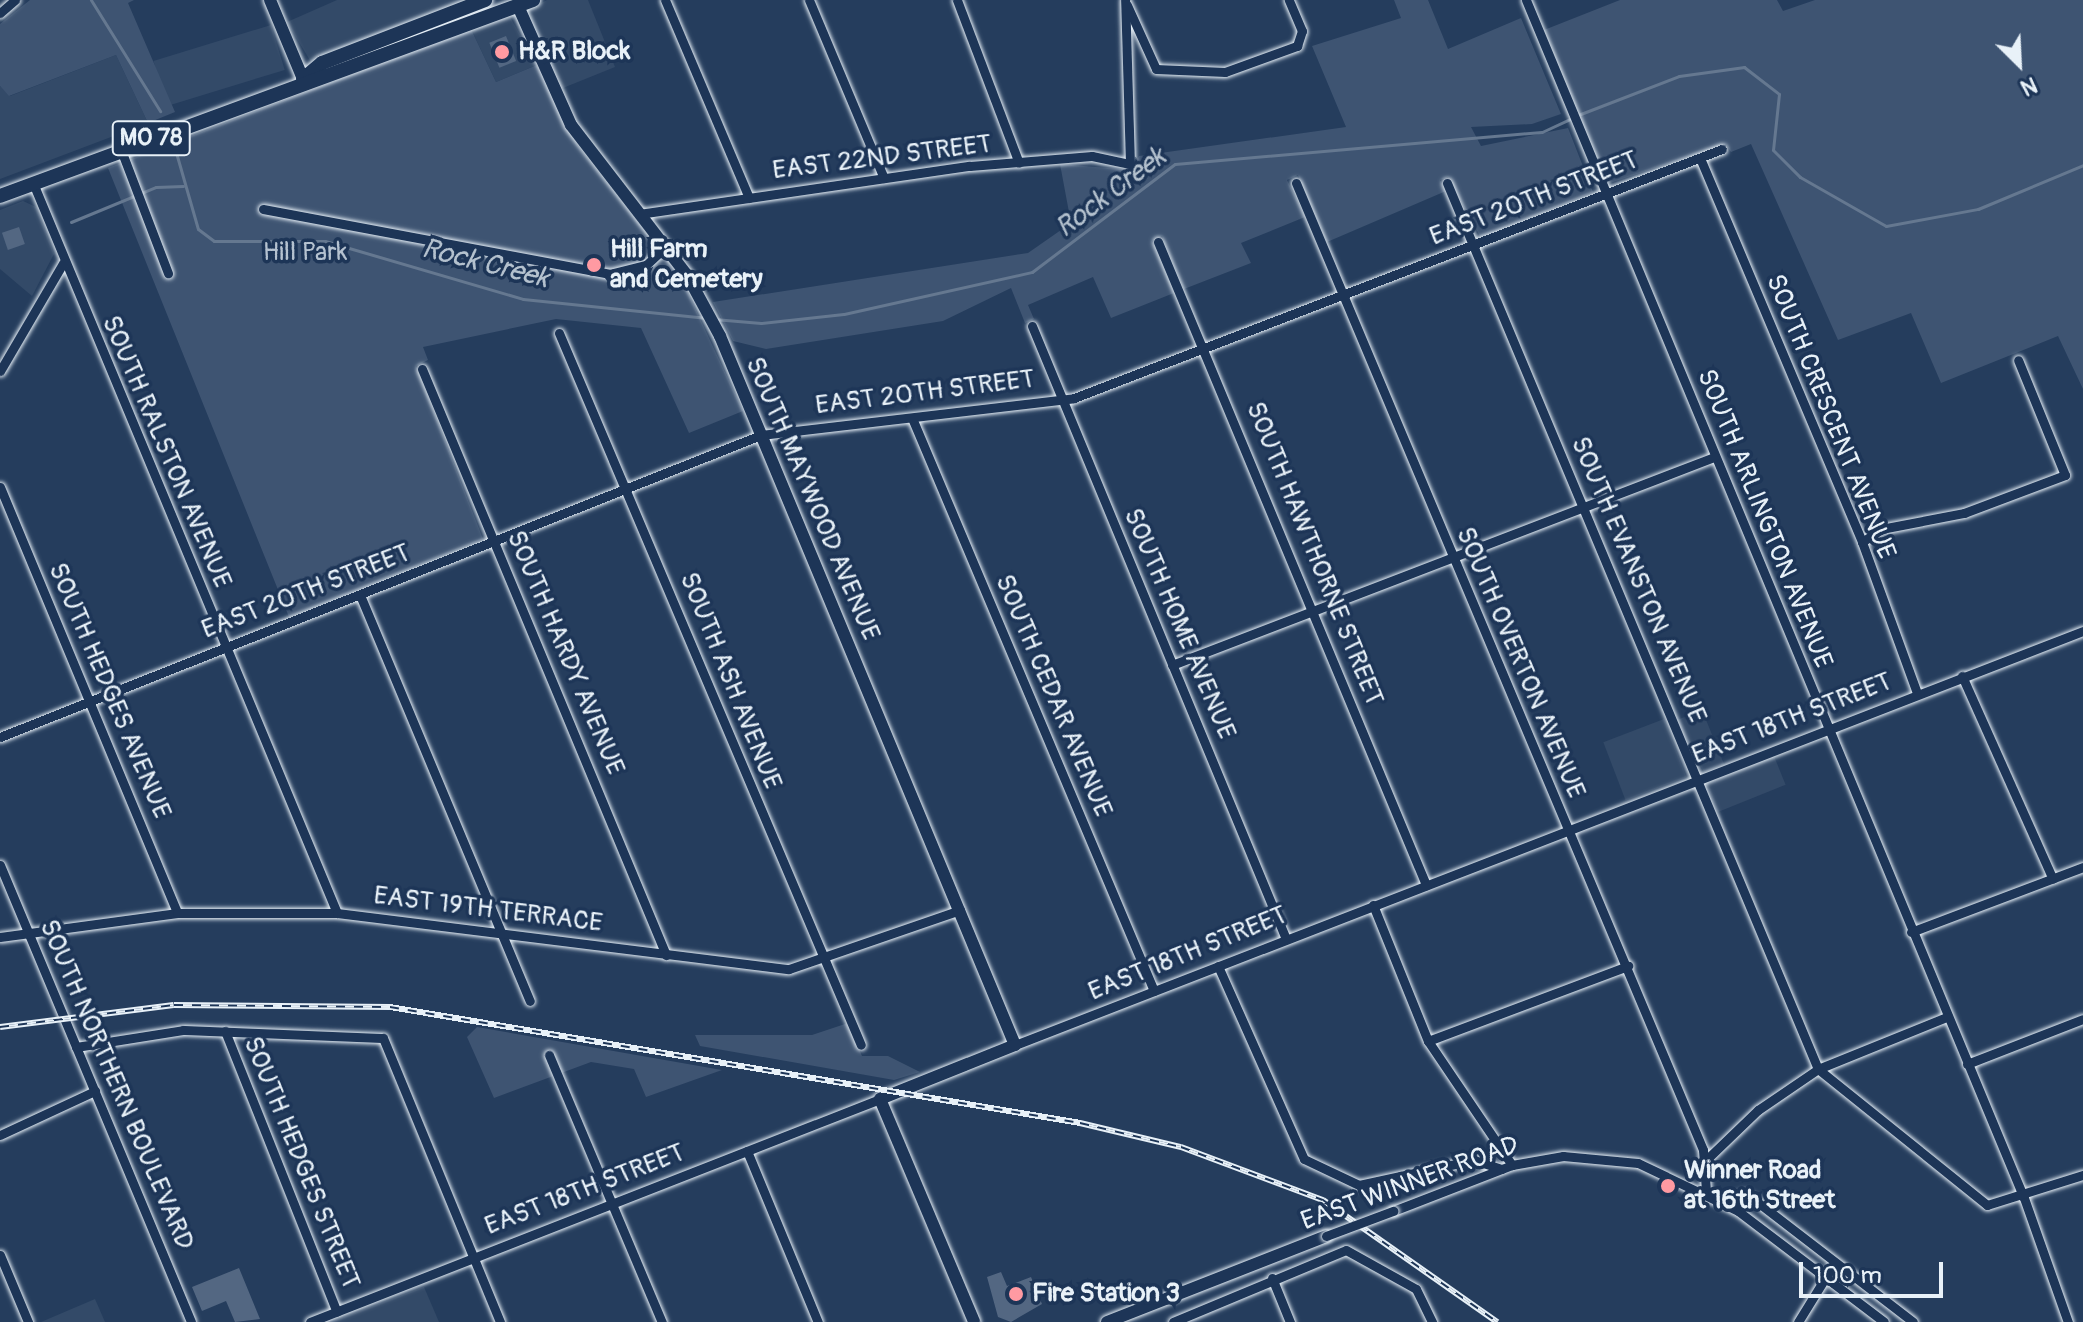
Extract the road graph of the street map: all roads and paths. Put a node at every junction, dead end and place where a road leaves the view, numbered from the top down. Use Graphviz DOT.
graph roads {
  1 [pos="15,0"];
  2 [pos="270,0"];
  3 [pos="485,0"];
  4 [pos="533,0"];
  5 [pos="665,0"];
  6 [pos="809,0"];
  7 [pos="957,0"];
  8 [pos="1125,0"];
  9 [pos="1289,0"];
  10 [pos="1526,0"];
  11 [pos="516,3"];
  12 [pos="0,13"];
  13 [pos="303,79"];
  14 [pos="120,149"];
  15 [pos="1722,149"];
  16 [pos="1700,158"];
  17 [pos="1019,163"];
  18 [pos="884,178"];
  19 [pos="33,183"];
  20 [pos="1296,183"];
  21 [pos="1447,183"];
  22 [pos="1605,195"];
  23 [pos="0,196"];
  24 [pos="749,198"];
  25 [pos="263,209"];
  26 [pos="639,214"];
  27 [pos="1158,242"];
  28 [pos="1474,245"];
  29 [pos="664,248"];
  30 [pos="63,263"];
  31 [pos="168,273"];
  32 [pos="1343,297"];
  33 [pos="1032,326"];
  34 [pos="559,333"];
  35 [pos="1204,350"];
  36 [pos="2018,360"];
  37 [pos="422,369"];
  38 [pos="0,371"];
  39 [pos="1062,399"];
  40 [pos="912,418"];
  41 [pos="761,435"];
  42 [pos="1714,457"];
  43 [pos="0,487"];
  44 [pos="628,487"];
  45 [pos="1584,510"];
  46 [pos="1862,542"];
  47 [pos="494,543"];
  48 [pos="1452,560"];
  49 [pos="360,595"];
  50 [pos="1314,613"];
  51 [pos="2083,631"];
  52 [pos="223,648"];
  53 [pos="1172,665"];
  54 [pos="1962,676"];
  55 [pos="1917,693"];
  56 [pos="90,700"];
  57 [pos="1827,729"];
  58 [pos="0,737"];
  59 [pos="1698,779"];
  60 [pos="1568,831"];
  61 [pos="0,865"];
  62 [pos="2083,867"];
  63 [pos="2053,879"];
  64 [pos="1426,885"];
  65 [pos="1373,905"];
  66 [pos="960,910"];
  67 [pos="177,913"];
  68 [pos="337,913"];
  69 [pos="28,932"];
  70 [pos="1911,932"];
  71 [pos="503,934"];
  72 [pos="0,937"];
  73 [pos="1286,939"];
  74 [pos="666,955"];
  75 [pos="824,960"];
  76 [pos="1218,966"];
  77 [pos="1628,966"];
  78 [pos="1154,991"];
  79 [pos="530,1001"];
  80 [pos="1947,1017"];
  81 [pos="2083,1019"];
  82 [pos="225,1031"];
  83 [pos="1428,1041"];
  84 [pos="861,1045"];
  85 [pos="1015,1045"];
  86 [pos="76,1047"];
  87 [pos="549,1055"];
  88 [pos="1967,1064"];
  89 [pos="1818,1069"];
  90 [pos="95,1091"];
  91 [pos="880,1099"];
  92 [pos="0,1135"];
  93 [pos="747,1151"];
  94 [pos="1707,1159"];
  95 [pos="1512,1165"];
  96 [pos="1502,1169"];
  97 [pos="2083,1175"];
  98 [pos="1706,1191"];
  99 [pos="2024,1198"];
  100 [pos="615,1202"];
  101 [pos="1723,1202"];
  102 [pos="1326,1236"];
  103 [pos="0,1255"];
  104 [pos="474,1258"];
  105 [pos="1835,1262"];
  106 [pos="1823,1276"];
  107 [pos="1272,1278"];
  108 [pos="337,1312"];
  109 [pos="1132,1317"];
  110 [pos="1431,1321"];
  111 [pos="28,1322"];
  112 [pos="191,1322"];
  113 [pos="310,1322"];
  114 [pos="500,1322"];
  115 [pos="662,1322"];
  116 [pos="818,1322"];
  117 [pos="974,1322"];
  118 [pos="1107,1322"];
  119 [pos="1173,1322"];
  120 [pos="1290,1322"];
  121 [pos="1798,1322"];
  122 [pos="1884,1322"];
  123 [pos="1913,1322"];
  124 [pos="2068,1322"];
  1 -- 12 [label="street"];
  2 -- 13 [label="street"];
  3 -- 13 [label="main road, MO 78"];
  4 -- 11 [label="main road, MO 78"];
  5 -- 24 [label="street"];
  6 -- 18 [label="street"];
  7 -- 17 [label="street"];
  8 -- 9 [label="street"];
  8 -- 17 [label="street, EAST 22ND STREET"];
  10 -- 22 [label="street, SOUTH ARLINGTON AVENUE"];
  11 -- 13 [label="main road, MO 78"];
  11 -- 26 [label="street, SOUTH MAYWOOD AVENUE"];
  13 -- 14 [label="main road, MO 78"];
  14 -- 19 [label="main road, MO 78"];
  14 -- 31 [label="street"];
  15 -- 16 [label="street, EAST 20TH STREET"];
  16 -- 22 [label="street, EAST 20TH STREET"];
  16 -- 46 [label="street, SOUTH CRESCENT AVENUE"];
  17 -- 18 [label="street, EAST 22ND STREET"];
  18 -- 24 [label="street, EAST 22ND STREET"];
  19 -- 23 [label="main road, MO 78"];
  19 -- 30 [label="street, SOUTH RALSTON AVENUE"];
  20 -- 32 [label="street, SOUTH OVERTON AVENUE"];
  21 -- 28 [label="street, SOUTH EVANSTON AVENUE"];
  22 -- 28 [label="street, EAST 20TH STREET"];
  22 -- 42 [label="street, SOUTH ARLINGTON AVENUE"];
  24 -- 26 [label="street, EAST 22ND STREET"];
  25 -- 29 [label="street"];
  26 -- 29 [label="street, SOUTH MAYWOOD AVENUE"];
  27 -- 35 [label="street, SOUTH HAWTHORNE STREET"];
  28 -- 32 [label="street, EAST 20TH STREET"];
  28 -- 45 [label="street, SOUTH EVANSTON AVENUE"];
  29 -- 41 [label="street, SOUTH MAYWOOD AVENUE"];
  30 -- 38 [label="street"];
  30 -- 52 [label="street, SOUTH RALSTON AVENUE"];
  32 -- 35 [label="street, EAST 20TH STREET"];
  32 -- 48 [label="street, SOUTH OVERTON AVENUE"];
  33 -- 39 [label="street, SOUTH HOME AVENUE"];
  34 -- 44 [label="street, SOUTH ASH AVENUE"];
  35 -- 39 [label="street, EAST 20TH STREET"];
  35 -- 50 [label="street, SOUTH HAWTHORNE STREET"];
  36 -- 46 [label="street"];
  37 -- 47 [label="street, SOUTH HARDY AVENUE"];
  39 -- 40 [label="street, EAST 20TH STREET"];
  39 -- 53 [label="street, SOUTH HOME AVENUE"];
  40 -- 41 [label="street, EAST 20TH STREET"];
  40 -- 78 [label="street, SOUTH CEDAR AVENUE"];
  41 -- 44 [label="street, EAST 20TH STREET"];
  41 -- 66 [label="street, SOUTH MAYWOOD AVENUE"];
  42 -- 45 [label="street"];
  42 -- 57 [label="street, SOUTH ARLINGTON AVENUE"];
  43 -- 56 [label="street, SOUTH HEDGES AVENUE"];
  44 -- 47 [label="street, EAST 20TH STREET"];
  44 -- 75 [label="street, SOUTH ASH AVENUE"];
  45 -- 48 [label="street"];
  45 -- 59 [label="street, SOUTH EVANSTON AVENUE"];
  46 -- 55 [label="street, SOUTH CRESCENT AVENUE"];
  47 -- 49 [label="street, EAST 20TH STREET"];
  47 -- 74 [label="street, SOUTH HARDY AVENUE"];
  48 -- 50 [label="street"];
  48 -- 60 [label="street, SOUTH OVERTON AVENUE"];
  49 -- 52 [label="street, EAST 20TH STREET"];
  49 -- 71 [label="street"];
  50 -- 53 [label="street"];
  50 -- 64 [label="street, SOUTH HAWTHORNE STREET"];
  51 -- 54 [label="street, EAST 18TH STREET"];
  52 -- 56 [label="street, EAST 20TH STREET"];
  52 -- 68 [label="street, SOUTH RALSTON AVENUE"];
  53 -- 73 [label="street, SOUTH HOME AVENUE"];
  54 -- 55 [label="street, EAST 18TH STREET"];
  54 -- 63 [label="street"];
  55 -- 57 [label="street, EAST 18TH STREET"];
  56 -- 58 [label="street, EAST 20TH STREET"];
  56 -- 67 [label="street, SOUTH HEDGES AVENUE"];
  57 -- 59 [label="street, EAST 18TH STREET"];
  57 -- 70 [label="street, SOUTH ARLINGTON AVENUE"];
  59 -- 60 [label="street, EAST 18TH STREET"];
  59 -- 89 [label="street, SOUTH EVANSTON AVENUE"];
  60 -- 64 [label="street, EAST 18TH STREET"];
  60 -- 77 [label="street, SOUTH OVERTON AVENUE"];
  61 -- 69 [label="street, SOUTH NORTHERN BOULEVARD"];
  62 -- 63 [label="street"];
  63 -- 70 [label="street"];
  64 -- 65 [label="street, EAST 18TH STREET"];
  65 -- 73 [label="street, EAST 18TH STREET"];
  65 -- 83 [label="street"];
  66 -- 75 [label="street, EAST 19TH TERRACE"];
  66 -- 85 [label="street, SOUTH MAYWOOD AVENUE"];
  67 -- 68 [label="street, EAST 19TH TERRACE"];
  67 -- 69 [label="street, EAST 19TH TERRACE"];
  68 -- 71 [label="street, EAST 19TH TERRACE"];
  69 -- 72 [label="street, EAST 19TH TERRACE"];
  69 -- 86 [label="street, SOUTH NORTHERN BOULEVARD"];
  70 -- 80 [label="street, SOUTH ARLINGTON AVENUE"];
  71 -- 74 [label="street, EAST 19TH TERRACE"];
  71 -- 79 [label="street"];
  73 -- 76 [label="street, EAST 18TH STREET"];
  74 -- 75 [label="street, EAST 19TH TERRACE"];
  75 -- 84 [label="street, SOUTH ASH AVENUE"];
  76 -- 78 [label="street, EAST 18TH STREET"];
  76 -- 96 [label="street"];
  77 -- 83 [label="street"];
  77 -- 94 [label="street, SOUTH OVERTON AVENUE"];
  78 -- 85 [label="street, EAST 18TH STREET"];
  80 -- 88 [label="street, SOUTH ARLINGTON AVENUE"];
  80 -- 89 [label="street"];
  81 -- 88 [label="street"];
  82 -- 86 [label="street"];
  82 -- 104 [label="street"];
  82 -- 108 [label="street, SOUTH HEDGES STREET"];
  83 -- 95 [label="street"];
  85 -- 91 [label="street, EAST 18TH STREET"];
  86 -- 90 [label="street, SOUTH NORTHERN BOULEVARD"];
  87 -- 100 [label="street"];
  88 -- 99 [label="street, SOUTH ARLINGTON AVENUE"];
  89 -- 94 [label="street"];
  89 -- 99 [label="street, SOUTH EVANSTON AVENUE"];
  90 -- 92 [label="street"];
  90 -- 112 [label="street, SOUTH NORTHERN BOULEVARD"];
  91 -- 93 [label="street, EAST 18TH STREET"];
  91 -- 117 [label="street"];
  93 -- 100 [label="street, EAST 18TH STREET"];
  93 -- 116 [label="street"];
  94 -- 98 [label="street"];
  95 -- 96 [label="street, EAST WINNER ROAD"];
  95 -- 98 [label="street, EAST WINNER ROAD"];
  96 -- 102 [label="street, EAST WINNER ROAD, bridge"];
  97 -- 99 [label="street, SOUTH EVANSTON AVENUE"];
  98 -- 101 [label="street, EAST WINNER ROAD"];
  99 -- 124 [label="street, SOUTH ARLINGTON AVENUE"];
  100 -- 104 [label="street, EAST 18TH STREET"];
  100 -- 115 [label="street"];
  101 -- 105 [label="street"];
  101 -- 106 [label="street, EAST WINNER ROAD"];
  102 -- 109 [label="street, EAST WINNER ROAD"];
  103 -- 111 [label="street"];
  104 -- 108 [label="street, EAST 18TH STREET"];
  104 -- 114 [label="street"];
  105 -- 106 [label="street"];
  105 -- 123 [label="street"];
  106 -- 121 [label="street"];
  106 -- 122 [label="street, EAST WINNER ROAD"];
  107 -- 110 [label="street"];
  107 -- 119 [label="street"];
  107 -- 120 [label="street"];
  108 -- 113 [label="street, EAST 18TH STREET"];
  109 -- 118 [label="street, EAST WINNER ROAD"];
}
